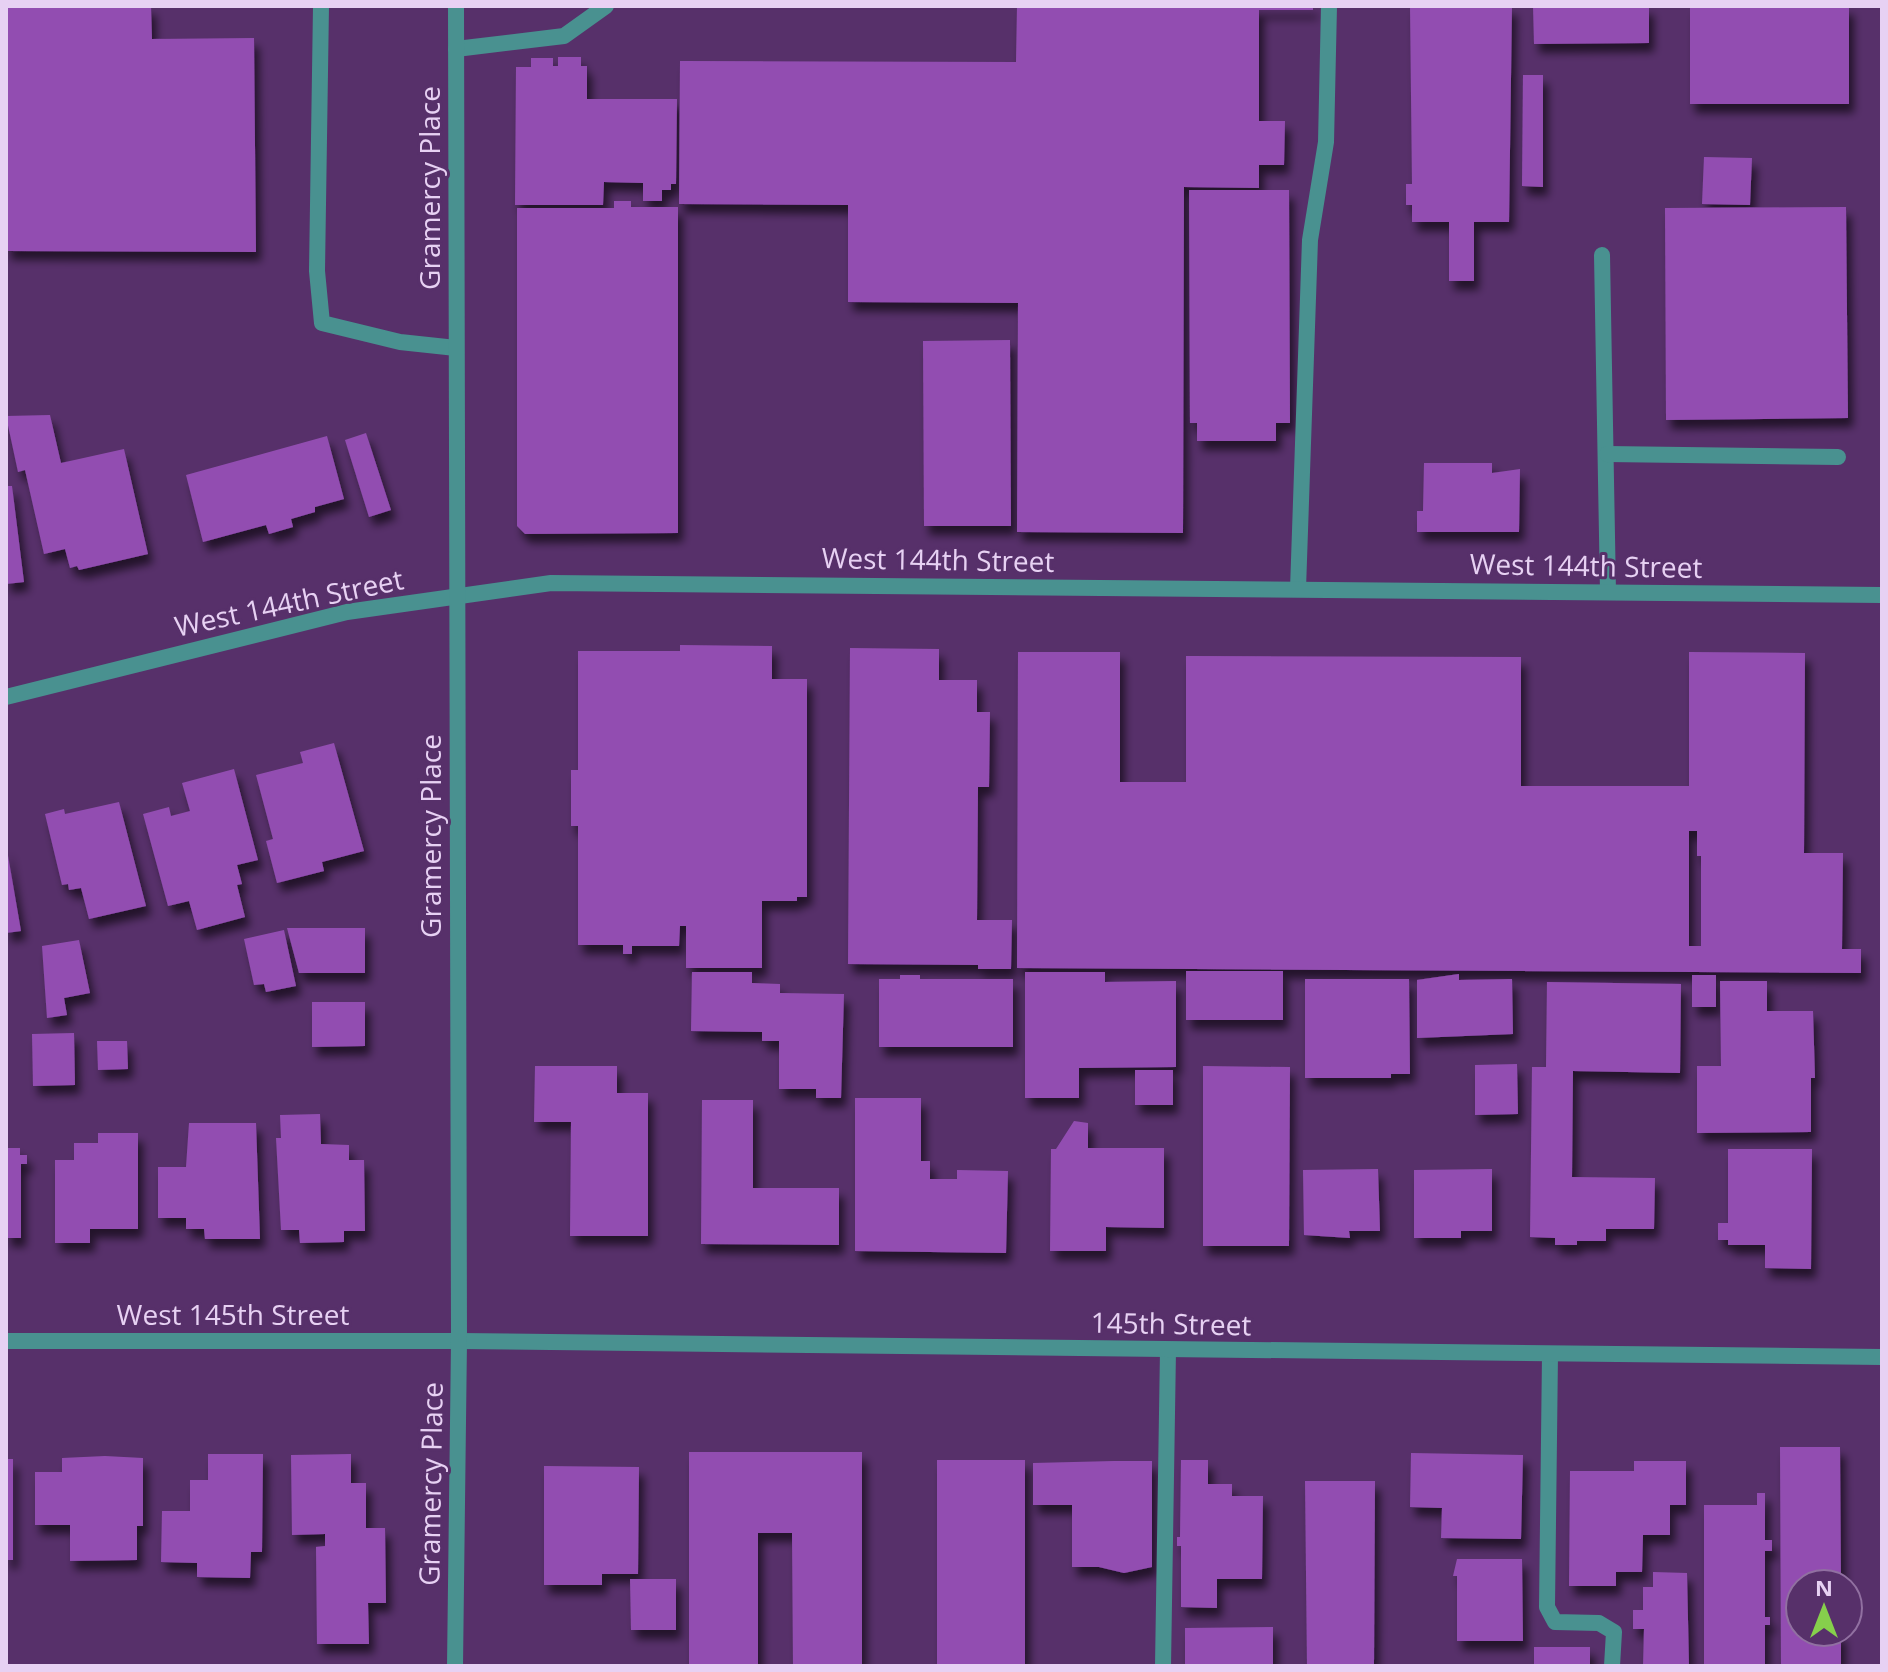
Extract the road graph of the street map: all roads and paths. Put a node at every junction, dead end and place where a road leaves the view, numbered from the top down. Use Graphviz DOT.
graph roads {
  1 [pos="321,6"];
  2 [pos="456,6"];
  3 [pos="606,6"];
  4 [pos="1329,6"];
  5 [pos="456,49"];
  6 [pos="1602,255"];
  7 [pos="456,348"];
  8 [pos="1607,454"];
  9 [pos="1838,457"];
  10 [pos="1298,589"];
  11 [pos="1608,592"];
  12 [pos="456,595"];
  13 [pos="1882,595"];
  14 [pos="6,697"];
  15 [pos="6,1341"];
  16 [pos="459,1341"];
  17 [pos="1168,1350"];
  18 [pos="1550,1354"];
  19 [pos="1882,1357"];
  20 [pos="455,1666"];
  21 [pos="1163,1666"];
  22 [pos="1612,1666"];
  1 -- 7 [label="street"];
  2 -- 5 [label="street, Gramercy Place"];
  3 -- 5 [label="street"];
  4 -- 10 [label="street"];
  5 -- 7 [label="street, Gramercy Place"];
  6 -- 8 [label="street"];
  7 -- 12 [label="street, Gramercy Place"];
  8 -- 9 [label="street"];
  8 -- 11 [label="street"];
  10 -- 11 [label="street, West 144th Street"];
  10 -- 12 [label="street, West 144th Street"];
  11 -- 13 [label="street, West 144th Street"];
  12 -- 14 [label="street, West 144th Street"];
  12 -- 16 [label="street, Gramercy Place"];
  15 -- 16 [label="street, West 145th Street"];
  16 -- 17 [label="street, 145th Street"];
  16 -- 20 [label="street, Gramercy Place"];
  17 -- 18 [label="street, 145th Street"];
  17 -- 21 [label="street"];
  18 -- 19 [label="street, 145th Street"];
  18 -- 22 [label="street"];
}
